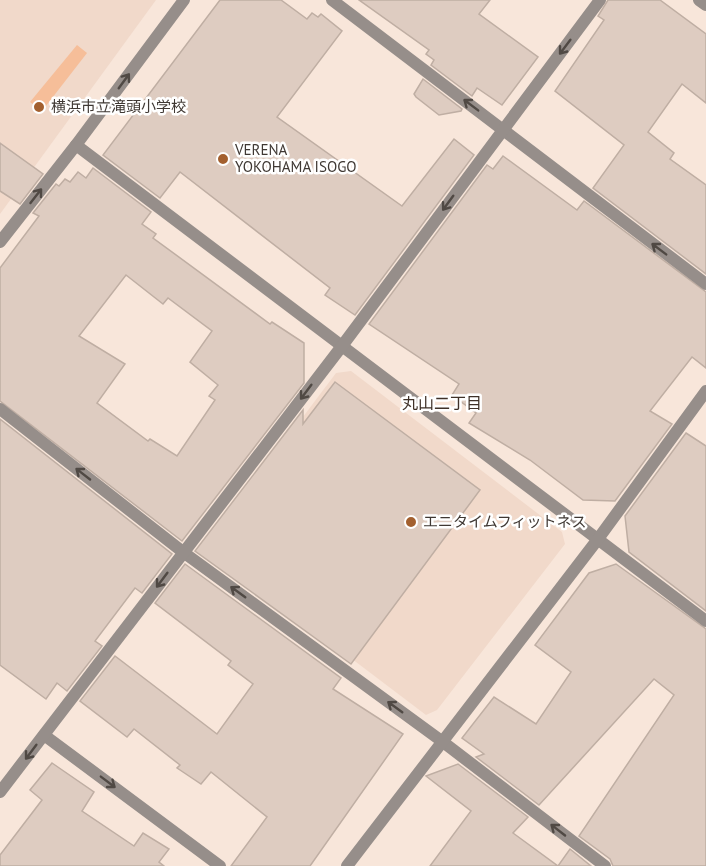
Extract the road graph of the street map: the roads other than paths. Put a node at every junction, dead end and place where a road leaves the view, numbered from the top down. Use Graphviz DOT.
graph roads {
  1 [pos="184,0"];
  2 [pos="332,0"];
  3 [pos="600,0"];
  4 [pos="699,0"];
  5 [pos="706,6"];
  6 [pos="502,129"];
  7 [pos="76,145"];
  8 [pos="0,242"];
  9 [pos="706,284"];
  10 [pos="342,346"];
  11 [pos="706,391"];
  12 [pos="0,409"];
  13 [pos="598,539"];
  14 [pos="183,552"];
  15 [pos="706,621"];
  16 [pos="44,735"];
  17 [pos="443,742"];
  18 [pos="0,792"];
  19 [pos="220,866"];
  20 [pos="347,866"];
  21 [pos="604,866"];
  7 -- 1 [label="street, one-way"];
  6 -- 2 [label="street, one-way"];
  3 -- 6 [label="street, one-way"];
  4 -- 5 [label="street"];
  9 -- 6 [label="street, one-way"];
  6 -- 10 [label="street, one-way"];
  8 -- 7 [label="street, one-way"];
  7 -- 10 [label="street"];
  10 -- 13 [label="street"];
  10 -- 14 [label="street, one-way"];
  11 -- 13 [label="street"];
  14 -- 12 [label="street, one-way"];
  13 -- 15 [label="street"];
  13 -- 17 [label="street"];
  14 -- 16 [label="street, one-way"];
  17 -- 14 [label="street, one-way"];
  16 -- 18 [label="street, one-way"];
  16 -- 19 [label="street, one-way"];
  17 -- 20 [label="street"];
  21 -- 17 [label="street, one-way"];
}
